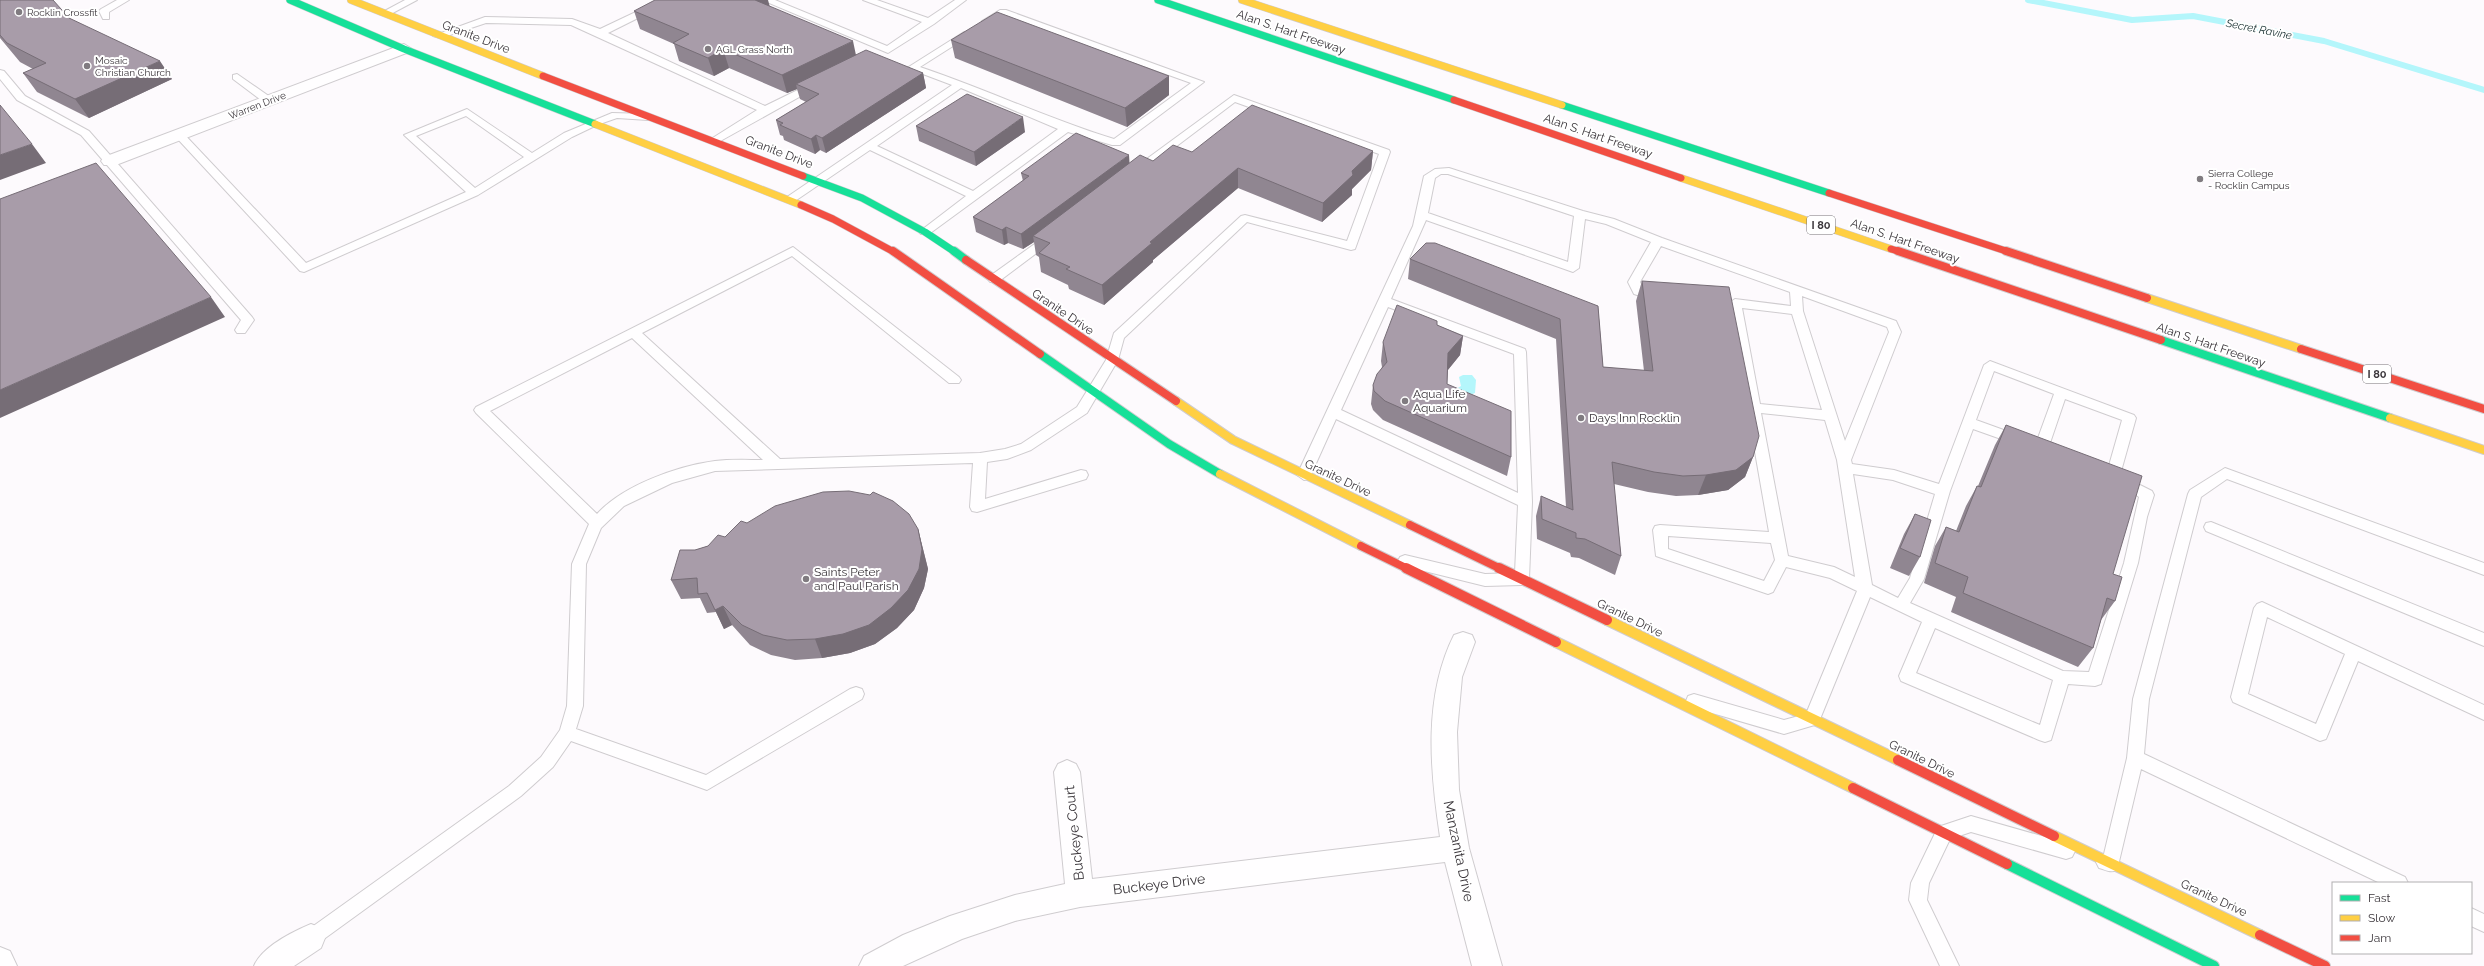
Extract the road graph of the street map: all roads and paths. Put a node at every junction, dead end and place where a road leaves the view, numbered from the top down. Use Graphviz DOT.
graph roads {
  1 [pos="124,0"];
  2 [pos="290,0"];
  3 [pos="351,0"];
  4 [pos="391,0"];
  5 [pos="412,0"];
  6 [pos="669,0"];
  7 [pos="767,0"];
  8 [pos="868,0"];
  9 [pos="961,0"];
  10 [pos="1158,0"];
  11 [pos="1242,0"];
  12 [pos="372,9"];
  13 [pos="384,14"];
  14 [pos="106,17"];
  15 [pos="931,22"];
  16 [pos="600,32"];
  17 [pos="438,36"];
  18 [pos="415,45"];
  19 [pos="888,50"];
  20 [pos="875,56"];
  21 [pos="0,73"];
  22 [pos="237,78"];
  23 [pos="827,80"];
  24 [pos="960,84"];
  25 [pos="269,101"];
  26 [pos="765,110"];
  27 [pos="648,117"];
  28 [pos="592,123"];
  29 [pos="1066,128"];
  30 [pos="179,135"];
  31 [pos="715,141"];
  32 [pos="869,146"];
  33 [pos="532,158"];
  34 [pos="103,164"];
  35 [pos="1128,178"];
  36 [pos="818,180"];
  37 [pos="474,193"];
  38 [pos="974,196"];
  39 [pos="791,199"];
  40 [pos="1580,214"];
  41 [pos="1422,215"];
  42 [pos="1060,230"];
  43 [pos="925,232"];
  44 [pos="1658,241"];
  45 [pos="994,279"];
  46 [pos="1796,291"];
  47 [pos="1672,298"];
  48 [pos="1385,300"];
  49 [pos="1719,302"];
  50 [pos="1735,303"];
  51 [pos="1796,311"];
  52 [pos="241,330"];
  53 [pos="633,332"];
  54 [pos="2270,338"];
  55 [pos="1112,360"];
  56 [pos="954,380"];
  57 [pos="1094,392"];
  58 [pos="2061,392"];
  59 [pos="2484,399"];
  60 [pos="1754,408"];
  61 [pos="2484,409"];
  62 [pos="1335,413"];
  63 [pos="1831,416"];
  64 [pos="1969,422"];
  65 [pos="2041,448"];
  66 [pos="2484,450"];
  67 [pos="2060,456"];
  68 [pos="980,458"];
  69 [pos="778,464"];
  70 [pos="1845,464"];
  71 [pos="2093,469"];
  72 [pos="1081,475"];
  73 [pos="1304,475"];
  74 [pos="2113,476"];
  75 [pos="1943,491"];
  76 [pos="1525,502"];
  77 [pos="597,523"];
  78 [pos="2211,527"];
  79 [pos="1777,538"];
  80 [pos="1385,557"];
  81 [pos="1782,560"];
  82 [pos="2484,569"];
  83 [pos="1522,579"];
  84 [pos="1865,590"];
  85 [pos="1901,606"];
  86 [pos="1931,620"];
  87 [pos="2484,640"];
  88 [pos="1463,642"];
  89 [pos="2354,651"];
  90 [pos="2062,677"];
  91 [pos="1655,690"];
  92 [pos="856,694"];
  93 [pos="2484,713"];
  94 [pos="1812,718"];
  95 [pos="567,732"];
  96 [pos="2135,758"];
  97 [pos="1067,772"];
  98 [pos="1944,832"];
  99 [pos="1455,848"];
  100 [pos="2111,864"];
  101 [pos="2397,882"];
  102 [pos="1080,894"];
  103 [pos="2472,917"];
  104 [pos="2484,923"];
  105 [pos="311,938"];
  106 [pos="0,961"];
  107 [pos="2,966"];
  108 [pos="269,966"];
  109 [pos="874,966"];
  110 [pos="1487,966"];
  111 [pos="1950,966"];
  112 [pos="2214,966"];
  113 [pos="2325,966"];
  1 -- 14 [label="lane"];
  2 -- 18 [label="main road"];
  3 -- 12 [label="main road, Granite Drive"];
  4 -- 12 [label="lane"];
  5 -- 13 [label="lane"];
  6 -- 16 [label="lane"];
  7 -- 19 [label="lane"];
  8 -- 15 [label="lane"];
  9 -- 15 [label="lane"];
  10 -- 66 [label="main road, Alan S. Hart Freeway / I 80"];
  11 -- 54 [label="main road, Alan S. Hart Freeway / I 80"];
  12 -- 13 [label="main road, Granite Drive"];
  13 -- 17 [label="main road, Granite Drive"];
  15 -- 19 [label="lane"];
  16 -- 17 [label="lane"];
  16 -- 26 [label="lane"];
  17 -- 18 [label="main road"];
  17 -- 27 [label="main road, Granite Drive"];
  18 -- 25 [label="street, Warren Drive"];
  18 -- 28 [label="main road"];
  19 -- 20 [label="lane"];
  21 -- 34 [label="lane"];
  22 -- 25 [label="lane"];
  23 -- 26 [label="lane"];
  24 -- 29 [label="lane"];
  24 -- 29 [label="lane"];
  24 -- 32 [label="lane"];
  25 -- 30 [label="street, Warren Drive"];
  26 -- 31 [label="lane"];
  27 -- 28 [label="lane"];
  27 -- 31 [label="main road, Granite Drive"];
  28 -- 33 [label="lane"];
  28 -- 39 [label="main road"];
  29 -- 38 [label="lane"];
  30 -- 34 [label="street, Warren Drive"];
  30 -- 37 [label="lane"];
  31 -- 36 [label="main road, Granite Drive"];
  32 -- 36 [label="lane"];
  32 -- 38 [label="lane"];
  33 -- 37 [label="lane"];
  33 -- 37 [label="lane"];
  34 -- 52 [label="lane"];
  35 -- 55 [label="lane"];
  36 -- 39 [label="lane"];
  36 -- 43 [label="main road, Granite Drive"];
  38 -- 43 [label="lane"];
  39 -- 57 [label="main road"];
  40 -- 41 [label="lane"];
  40 -- 41 [label="lane"];
  40 -- 44 [label="lane"];
  41 -- 48 [label="lane"];
  42 -- 45 [label="lane"];
  43 -- 45 [label="main road, Granite Drive"];
  44 -- 46 [label="lane"];
  44 -- 47 [label="lane"];
  45 -- 55 [label="main road, Granite Drive"];
  46 -- 51 [label="lane"];
  46 -- 70 [label="lane"];
  48 -- 62 [label="lane"];
  48 -- 76 [label="lane"];
  49 -- 50 [label="lane"];
  50 -- 51 [label="lane"];
  50 -- 60 [label="lane"];
  51 -- 63 [label="lane"];
  53 -- 56 [label="lane"];
  53 -- 69 [label="lane"];
  53 -- 77 [label="lane"];
  54 -- 59 [label="main road"];
  54 -- 61 [label="main road, Alan S. Hart Freeway / I 80"];
  55 -- 57 [label="lane"];
  55 -- 73 [label="main road, Granite Drive"];
  57 -- 68 [label="lane"];
  57 -- 80 [label="main road"];
  58 -- 64 [label="lane"];
  58 -- 65 [label="lane"];
  58 -- 74 [label="lane"];
  60 -- 63 [label="lane"];
  60 -- 79 [label="lane"];
  62 -- 73 [label="lane"];
  62 -- 76 [label="lane"];
  63 -- 70 [label="lane"];
  64 -- 65 [label="lane"];
  64 -- 75 [label="lane"];
  65 -- 67 [label="lane"];
  68 -- 69 [label="lane"];
  68 -- 72 [label="lane"];
  69 -- 77 [label="lane"];
  70 -- 75 [label="lane"];
  70 -- 84 [label="lane"];
  71 -- 74 [label="lane"];
  73 -- 83 [label="main road, Granite Drive"];
  74 -- 90 [label="lane"];
  75 -- 85 [label="lane"];
  76 -- 83 [label="lane"];
  77 -- 95 [label="lane"];
  78 -- 87 [label="lane"];
  79 -- 81 [label="lane"];
  79 -- 81 [label="lane"];
  80 -- 83 [label="lane"];
  80 -- 91 [label="main road"];
  81 -- 84 [label="lane"];
  82 -- 96 [label="lane"];
  83 -- 94 [label="main road, Granite Drive"];
  84 -- 85 [label="lane"];
  84 -- 94 [label="lane"];
  85 -- 86 [label="lane"];
  86 -- 90 [label="lane"];
  86 -- 90 [label="lane"];
  88 -- 99 [label="street, Manzanita Drive"];
  89 -- 89 [label="lane"];
  89 -- 93 [label="lane"];
  91 -- 94 [label="lane"];
  91 -- 98 [label="main road"];
  92 -- 95 [label="lane"];
  94 -- 100 [label="main road, Granite Drive"];
  95 -- 105 [label="lane"];
  96 -- 100 [label="lane"];
  96 -- 101 [label="lane"];
  97 -- 102 [label="street, Buckeye Court"];
  98 -- 100 [label="lane"];
  98 -- 111 [label="lane"];
  98 -- 112 [label="main road"];
  99 -- 102 [label="street, Buckeye Drive"];
  99 -- 110 [label="street, Manzanita Drive"];
  100 -- 113 [label="main road, Granite Drive"];
  102 -- 109 [label="street, Buckeye Drive"];
  103 -- 104 [label="lane"];
  105 -- 108 [label="street"];
  106 -- 107 [label="street"];
}
